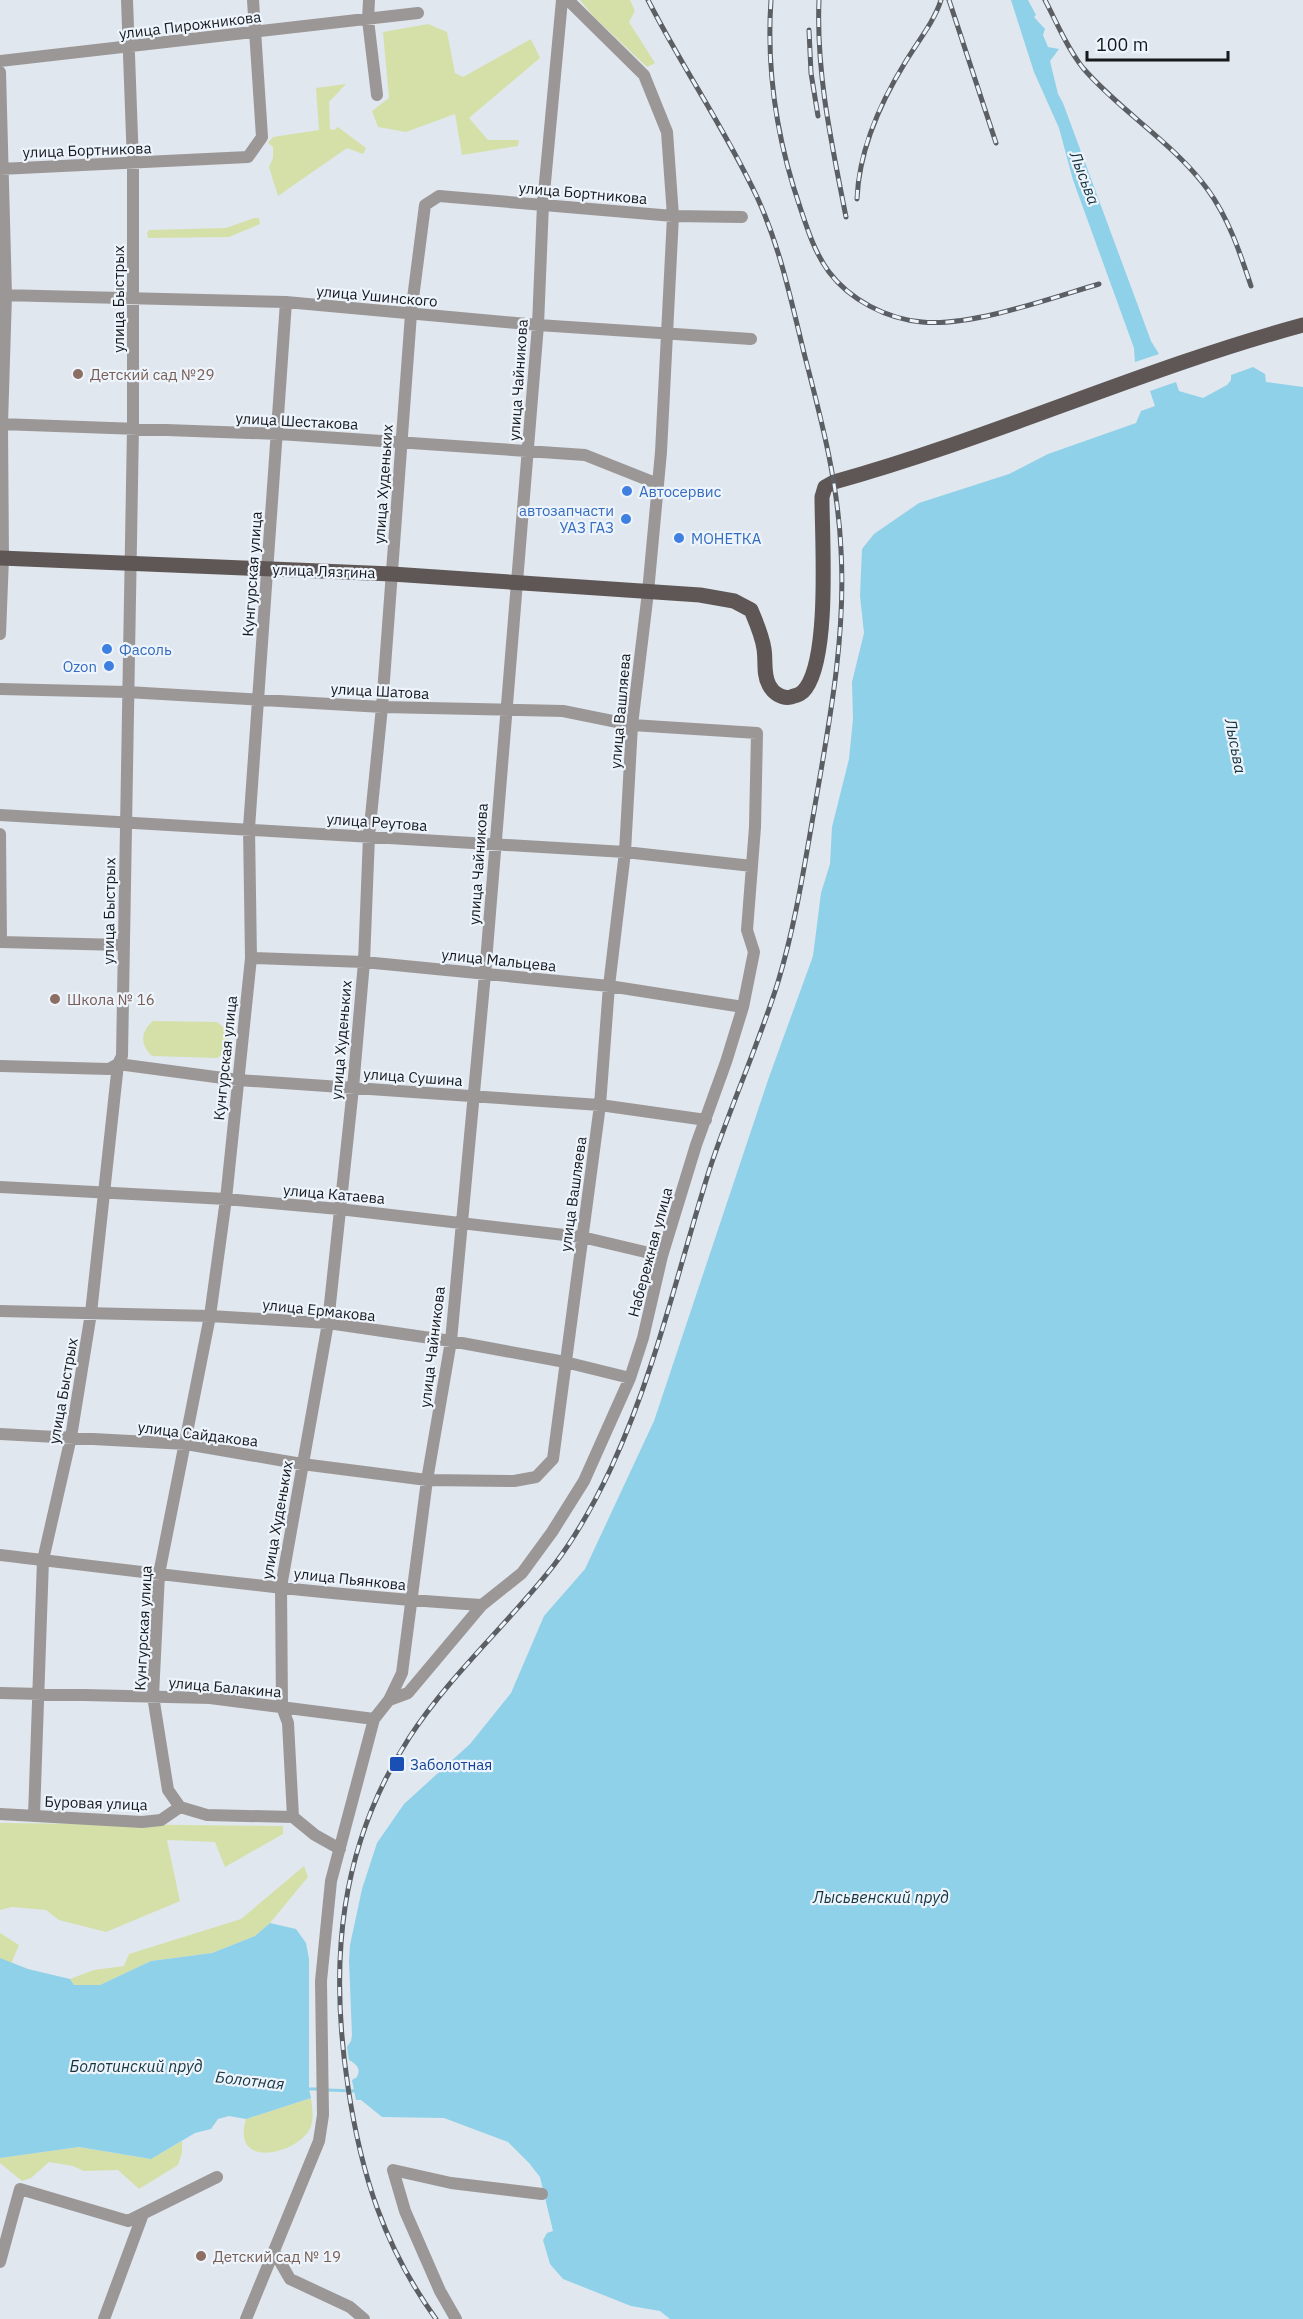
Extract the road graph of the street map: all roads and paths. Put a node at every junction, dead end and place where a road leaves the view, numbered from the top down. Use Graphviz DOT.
graph roads {
  1 [pos="127,0"];
  2 [pos="253,0"];
  3 [pos="369,0"];
  4 [pos="562,0"];
  5 [pos="568,0"];
  6 [pos="418,13"];
  7 [pos="368,20"];
  8 [pos="255,32"];
  9 [pos="130,47"];
  10 [pos="0,61"];
  11 [pos="0,72"];
  12 [pos="377,95"];
  13 [pos="133,164"];
  14 [pos="1,169"];
  15 [pos="543,204"];
  16 [pos="424,205"];
  17 [pos="673,216"];
  18 [pos="742,218"];
  19 [pos="3,295"];
  20 [pos="132,297"];
  21 [pos="286,303"];
  22 [pos="411,314"];
  23 [pos="538,325"];
  24 [pos="1303,325"];
  25 [pos="668,333"];
  26 [pos="751,339"];
  27 [pos="1,424"];
  28 [pos="133,428"];
  29 [pos="279,434"];
  30 [pos="401,442"];
  31 [pos="528,451"];
  32 [pos="658,484"];
  33 [pos="2,558"];
  34 [pos="131,563"];
  35 [pos="266,569"];
  36 [pos="392,574"];
  37 [pos="517,583"];
  38 [pos="648,592"];
  39 [pos="0,634"];
  40 [pos="0,689"];
  41 [pos="127,692"];
  42 [pos="260,700"];
  43 [pos="382,707"];
  44 [pos="506,711"];
  45 [pos="632,725"];
  46 [pos="757,733"];
  47 [pos="0,815"];
  48 [pos="125,822"];
  49 [pos="249,828"];
  50 [pos="0,834"];
  51 [pos="369,836"];
  52 [pos="494,845"];
  53 [pos="625,852"];
  54 [pos="752,866"];
  55 [pos="0,942"];
  56 [pos="123,945"];
  57 [pos="251,958"];
  58 [pos="363,962"];
  59 [pos="485,974"];
  60 [pos="609,986"];
  61 [pos="743,1007"];
  62 [pos="118,1064"];
  63 [pos="0,1066"];
  64 [pos="0,1071"];
  65 [pos="238,1080"];
  66 [pos="353,1088"];
  67 [pos="474,1096"];
  68 [pos="600,1105"];
  69 [pos="706,1120"];
  70 [pos="0,1186"];
  71 [pos="105,1192"];
  72 [pos="226,1199"];
  73 [pos="339,1209"];
  74 [pos="460,1221"];
  75 [pos="582,1237"];
  76 [pos="662,1256"];
  77 [pos="0,1311"];
  78 [pos="91,1313"];
  79 [pos="210,1316"];
  80 [pos="328,1323"];
  81 [pos="451,1341"];
  82 [pos="565,1362"];
  83 [pos="630,1378"];
  84 [pos="0,1434"];
  85 [pos="71,1437"];
  86 [pos="186,1444"];
  87 [pos="553,1459"];
  88 [pos="302,1464"];
  89 [pos="427,1480"];
  90 [pos="0,1555"];
  91 [pos="44,1560"];
  92 [pos="159,1574"];
  93 [pos="280,1587"];
  94 [pos="412,1600"];
  95 [pos="482,1605"];
  96 [pos="0,1693"];
  97 [pos="37,1694"];
  98 [pos="153,1696"];
  99 [pos="389,1700"];
  100 [pos="282,1707"];
  101 [pos="374,1719"];
  102 [pos="180,1807"];
  103 [pos="0,1814"];
  104 [pos="34,1816"];
  105 [pos="293,1817"];
  106 [pos="340,1849"];
  107 [pos="217,2177"];
  108 [pos="542,2194"];
  109 [pos="143,2214"];
  110 [pos="274,2253"];
  111 [pos="0,2262"];
  112 [pos="104,2319"];
  113 [pos="246,2319"];
  114 [pos="364,2319"];
  115 [pos="456,2319"];
  1 -- 9 [label="street, улица Быстрых"];
  2 -- 8 [label="street"];
  3 -- 7 [label="street"];
  4 -- 15 [label="street, улица Чайникова"];
  5 -- 17 [label="street, улица Вашляева"];
  6 -- 7 [label="street, улица Пирожникова"];
  7 -- 8 [label="street, улица Пирожникова"];
  7 -- 12 [label="street"];
  8 -- 9 [label="street, улица Пирожникова"];
  8 -- 13 [label="street, улица Бортникова"];
  9 -- 10 [label="street, улица Пирожникова"];
  9 -- 13 [label="street, улица Быстрых"];
  11 -- 14 [label="street"];
  13 -- 14 [label="street, улица Бортникова"];
  13 -- 20 [label="street, улица Быстрых"];
  14 -- 19 [label="street"];
  15 -- 16 [label="street, улица Бортникова"];
  15 -- 17 [label="street, улица Бортникова"];
  15 -- 23 [label="street, улица Чайникова"];
  16 -- 22 [label="street, улица Худеньких"];
  17 -- 18 [label="street, улица Бортникова"];
  17 -- 25 [label="street, улица Вашляева"];
  19 -- 20 [label="street, улица Ушинского"];
  19 -- 27 [label="street"];
  20 -- 21 [label="street, улица Ушинского"];
  20 -- 28 [label="street, улица Быстрых"];
  21 -- 22 [label="street, улица Ушинского"];
  21 -- 29 [label="street, Кунгурская улица"];
  22 -- 23 [label="street, улица Ушинского"];
  22 -- 30 [label="street, улица Худеньких"];
  23 -- 25 [label="street, улица Ушинского"];
  23 -- 31 [label="street, улица Чайникова"];
  24 -- 38 [label="main road, улица Лязгина"];
  25 -- 26 [label="street, улица Ушинского"];
  25 -- 32 [label="street, улица Вашляева"];
  27 -- 28 [label="street, улица Шестакова"];
  27 -- 33 [label="street"];
  28 -- 29 [label="street, улица Шестакова"];
  28 -- 34 [label="street, улица Быстрых"];
  29 -- 30 [label="street, улица Шестакова"];
  29 -- 35 [label="street, Кунгурская улица"];
  30 -- 31 [label="street, улица Шестакова"];
  30 -- 36 [label="street, улица Худеньких"];
  31 -- 32 [label="street, улица Шестакова"];
  31 -- 37 [label="street, улица Чайникова"];
  32 -- 38 [label="street, улица Вашляева"];
  33 -- 34 [label="main road, улица Лязгина"];
  33 -- 39 [label="street"];
  34 -- 35 [label="main road, улица Лязгина"];
  34 -- 41 [label="street, улица Быстрых"];
  35 -- 36 [label="main road, улица Лязгина"];
  35 -- 42 [label="street, Кунгурская улица"];
  36 -- 37 [label="main road, улица Лязгина"];
  36 -- 43 [label="street, улица Худеньких"];
  37 -- 38 [label="main road, улица Лязгина"];
  37 -- 44 [label="street, улица Чайникова"];
  38 -- 45 [label="street, улица Вашляева"];
  40 -- 41 [label="street, улица Шатова"];
  41 -- 42 [label="street, улица Шатова"];
  41 -- 48 [label="street, улица Быстрых"];
  42 -- 43 [label="street, улица Шатова"];
  42 -- 49 [label="street, Кунгурская улица"];
  43 -- 44 [label="street, улица Шатова"];
  43 -- 51 [label="street, улица Худеньких"];
  44 -- 45 [label="street, улица Шатова"];
  44 -- 52 [label="street, улица Чайникова"];
  45 -- 46 [label="street, улица Шатова"];
  45 -- 53 [label="street, улица Вашляева"];
  46 -- 54 [label="street, Набережная улица"];
  47 -- 48 [label="street, улица Реутова"];
  48 -- 49 [label="street, улица Реутова"];
  48 -- 56 [label="street, улица Быстрых"];
  49 -- 51 [label="street, улица Реутова"];
  49 -- 57 [label="street, Кунгурская улица"];
  50 -- 55 [label="street"];
  51 -- 52 [label="street, улица Реутова"];
  51 -- 58 [label="street, улица Худеньких"];
  52 -- 53 [label="street, улица Реутова"];
  52 -- 59 [label="street, улица Чайникова"];
  53 -- 54 [label="street, улица Реутова"];
  53 -- 60 [label="street, улица Вашляева"];
  54 -- 61 [label="street, Набережная улица"];
  55 -- 56 [label="street"];
  56 -- 62 [label="street, улица Быстрых"];
  57 -- 58 [label="street, улица Мальцева"];
  57 -- 65 [label="street, Кунгурская улица"];
  58 -- 59 [label="street, улица Мальцева"];
  58 -- 66 [label="street, улица Худеньких"];
  59 -- 60 [label="street, улица Мальцева"];
  59 -- 67 [label="street, улица Чайникова"];
  60 -- 61 [label="street, улица Мальцева"];
  60 -- 68 [label="street, улица Вашляева"];
  61 -- 69 [label="street, Набережная улица"];
  62 -- 63 [label="street, улица Сушина"];
  62 -- 65 [label="street, улица Сушина"];
  62 -- 71 [label="street, улица Быстрых"];
  63 -- 64 [label="street"];
  65 -- 66 [label="street, улица Сушина"];
  65 -- 72 [label="street, Кунгурская улица"];
  66 -- 67 [label="street, улица Сушина"];
  66 -- 73 [label="street, улица Худеньких"];
  67 -- 68 [label="street, улица Сушина"];
  67 -- 74 [label="street, улица Чайникова"];
  68 -- 69 [label="street, улица Сушина"];
  68 -- 75 [label="street, улица Вашляева"];
  69 -- 76 [label="street, Набережная улица"];
  70 -- 71 [label="street, улица Катаева"];
  71 -- 72 [label="street, улица Катаева"];
  71 -- 78 [label="street, улица Быстрых"];
  72 -- 73 [label="street, улица Катаева"];
  72 -- 79 [label="street, Кунгурская улица"];
  73 -- 74 [label="street, улица Катаева"];
  73 -- 80 [label="street, улица Худеньких"];
  74 -- 75 [label="street, улица Катаева"];
  74 -- 81 [label="street, улица Чайникова"];
  75 -- 76 [label="street, улица Катаева"];
  75 -- 82 [label="street, улица Вашляева"];
  76 -- 83 [label="street, Набережная улица"];
  77 -- 78 [label="street, улица Ермакова"];
  78 -- 79 [label="street, улица Ермакова"];
  78 -- 85 [label="street, улица Быстрых"];
  79 -- 80 [label="street, улица Ермакова"];
  79 -- 86 [label="street, Кунгурская улица"];
  80 -- 81 [label="street, улица Ермакова"];
  80 -- 88 [label="street, улица Худеньких"];
  81 -- 82 [label="street, улица Ермакова"];
  81 -- 89 [label="street, улица Чайникова"];
  82 -- 83 [label="street, улица Ермакова"];
  82 -- 87 [label="street, улица Вашляева"];
  83 -- 95 [label="street, Набережная улица"];
  84 -- 85 [label="street, улица Сайдакова"];
  85 -- 86 [label="street, улица Сайдакова"];
  85 -- 91 [label="street, улица Быстрых"];
  86 -- 88 [label="street, улица Сайдакова"];
  86 -- 92 [label="street, Кунгурская улица"];
  87 -- 89 [label="street, улица Сайдакова"];
  88 -- 89 [label="street, улица Сайдакова"];
  88 -- 93 [label="street, улица Худеньких"];
  89 -- 94 [label="street, улица Чайникова"];
  90 -- 91 [label="street, улица Пьянкова"];
  91 -- 92 [label="street, улица Пьянкова"];
  91 -- 97 [label="street, улица Быстрых"];
  92 -- 93 [label="street, улица Пьянкова"];
  92 -- 98 [label="street, Кунгурская улица"];
  93 -- 94 [label="street, улица Пьянкова"];
  93 -- 100 [label="street, улица Худеньких"];
  94 -- 95 [label="street, улица Пьянкова"];
  94 -- 99 [label="street, улица Чайникова"];
  95 -- 99 [label="street, Набережная улица"];
  96 -- 97 [label="street, улица Балакина"];
  97 -- 98 [label="street, улица Балакина"];
  97 -- 104 [label="street, улица Быстрых"];
  98 -- 100 [label="street, улица Балакина"];
  98 -- 102 [label="street, Кунгурская улица"];
  99 -- 101 [label="street, улица Чайникова"];
  100 -- 101 [label="street, улица Балакина"];
  100 -- 105 [label="street, улица Худеньких"];
  101 -- 106 [label="street"];
  102 -- 104 [label="street, Буровая улица"];
  102 -- 105 [label="street"];
  103 -- 104 [label="street, Буровая улица"];
  105 -- 106 [label="street"];
  106 -- 110 [label="street"];
  107 -- 109 [label="street"];
  108 -- 115 [label="street"];
  109 -- 111 [label="street"];
  109 -- 112 [label="street"];
  110 -- 113 [label="street"];
  110 -- 114 [label="street"];
}
